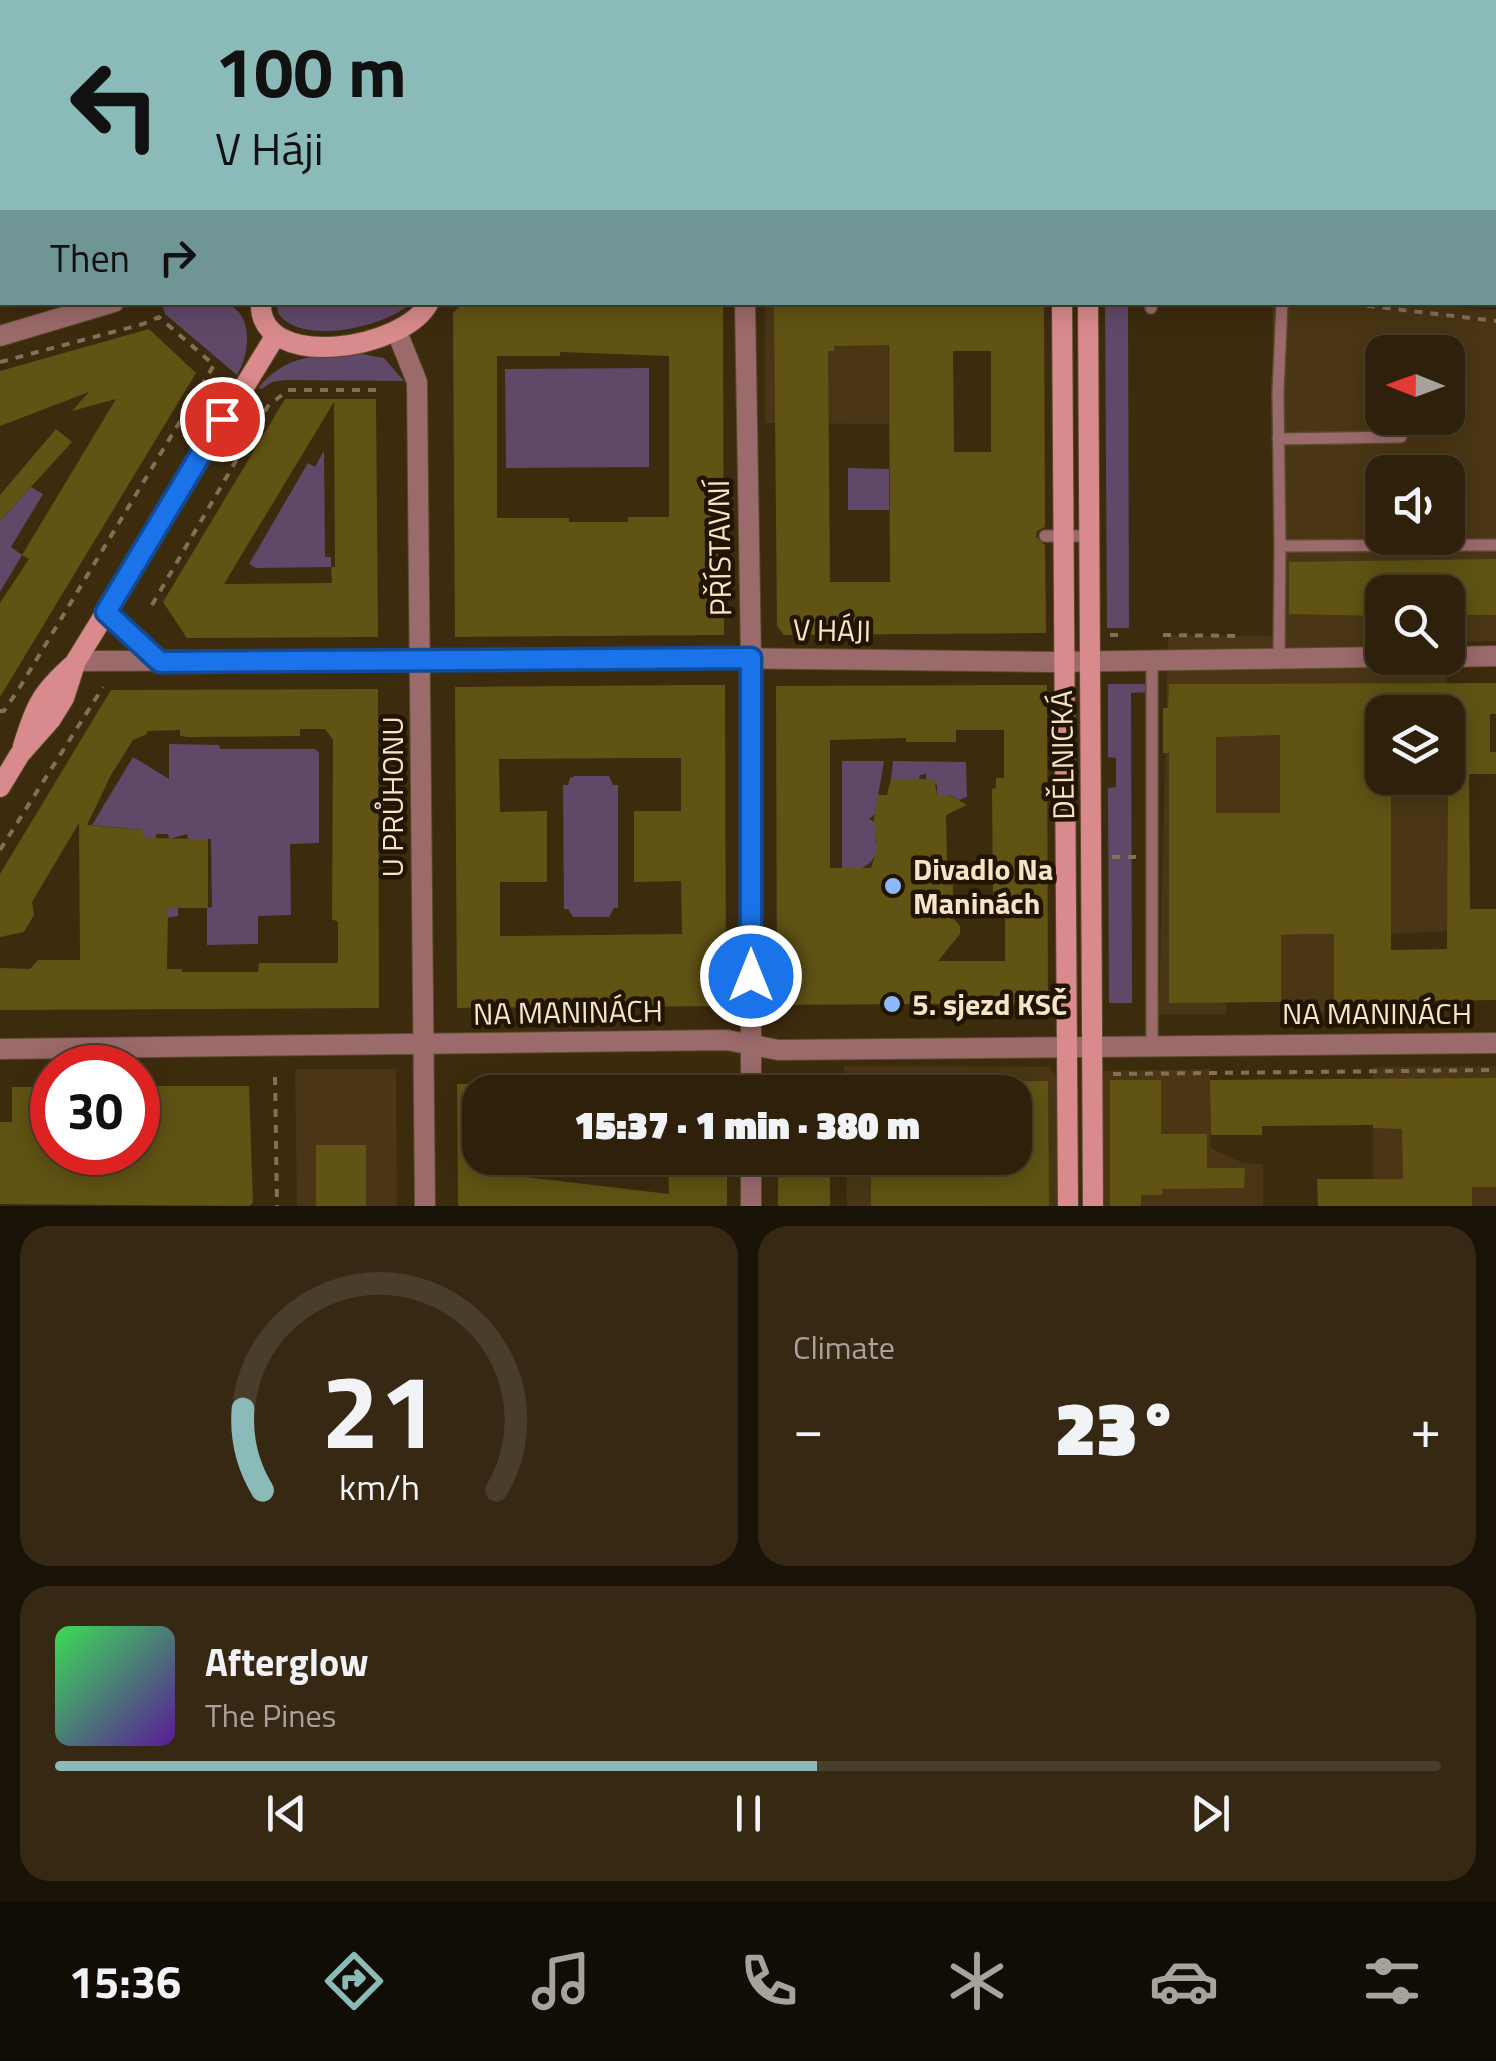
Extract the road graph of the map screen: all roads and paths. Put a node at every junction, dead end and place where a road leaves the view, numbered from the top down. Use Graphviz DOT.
graph roads {
  1 [pos="102,305"];
  2 [pos="260,305"];
  3 [pos="427,305"];
  4 [pos="744,305"];
  5 [pos="1062,305"];
  6 [pos="1088,305"];
  7 [pos="1282,305"];
  8 [pos="1361,305"];
  9 [pos="1496,321"];
  10 [pos="3,329"];
  11 [pos="397,332"];
  12 [pos="276,335"];
  13 [pos="0,362"];
  14 [pos="384,390"];
  15 [pos="1402,437"];
  16 [pos="1278,439"];
  17 [pos="1054,536"];
  18 [pos="1090,536"];
  19 [pos="1496,545"];
  20 [pos="1280,546"];
  21 [pos="152,605"];
  22 [pos="106,612"];
  23 [pos="1105,635"];
  24 [pos="1126,635"];
  25 [pos="1496,656"];
  26 [pos="1365,657"];
  27 [pos="1465,657"];
  28 [pos="751,658"];
  29 [pos="1280,658"];
  30 [pos="1152,659"];
  31 [pos="1090,660"];
  32 [pos="421,661"];
  33 [pos="76,662"];
  34 [pos="160,662"];
  35 [pos="1064,662"];
  36 [pos="103,687"];
  37 [pos="0,711"];
  38 [pos="3,776"];
  39 [pos="0,850"];
  40 [pos="1154,856"];
  41 [pos="1103,857"];
  42 [pos="1496,1043"];
  43 [pos="424,1044"];
  44 [pos="751,1044"];
  45 [pos="1152,1044"];
  46 [pos="1094,1047"];
  47 [pos="1067,1048"];
  48 [pos="0,1049"];
  49 [pos="1496,1070"];
  50 [pos="1130,1074"];
  51 [pos="752,1075"];
  52 [pos="274,1076"];
  53 [pos="752,1175"];
  54 [pos="277,1206"];
  55 [pos="424,1206"];
  56 [pos="751,1206"];
  57 [pos="1068,1206"];
  58 [pos="1093,1206"];
  1 -- 10 [label="street"];
  2 -- 12 [label="street"];
  3 -- 11 [label="street"];
  4 -- 28 [label="street, PŘÍSTAVNÍ"];
  5 -- 17 [label="street, DĚLNICKÁ"];
  6 -- 18 [label="street, DĚLNICKÁ"];
  7 -- 16 [label="lane"];
  8 -- 9 [label="path"];
  11 -- 12 [label="street"];
  11 -- 32 [label="street, U PRŮHONU"];
  12 -- 22 [label="street"];
  13 -- 37 [label="path"];
  14 -- 21 [label="path"];
  15 -- 16 [label="lane"];
  16 -- 20 [label="lane"];
  17 -- 18 [label="lane"];
  17 -- 35 [label="street, DĚLNICKÁ"];
  18 -- 31 [label="street, DĚLNICKÁ"];
  19 -- 20 [label="lane"];
  20 -- 29 [label="lane"];
  22 -- 33 [label="street"];
  22 -- 34 [label="street"];
  23 -- 24 [label="path"];
  25 -- 27 [label="street"];
  26 -- 29 [label="street, V HÁJI"];
  28 -- 32 [label="street, V HÁJI"];
  28 -- 35 [label="street, V HÁJI"];
  28 -- 44 [label="street, PŘÍSTAVNÍ"];
  29 -- 30 [label="street, V HÁJI"];
  30 -- 31 [label="street, V HÁJI"];
  30 -- 40 [label="lane"];
  31 -- 35 [label="street, V HÁJI"];
  31 -- 46 [label="street, DĚLNICKÁ"];
  32 -- 34 [label="street, V HÁJI"];
  32 -- 43 [label="street, U PRŮHONU"];
  33 -- 34 [label="street, V HÁJI"];
  33 -- 38 [label="street"];
  35 -- 47 [label="street, DĚLNICKÁ"];
  36 -- 39 [label="path"];
  40 -- 41 [label="path"];
  40 -- 45 [label="lane"];
  42 -- 45 [label="street, NA MANINÁCH"];
  43 -- 44 [label="street, NA MANINÁCH"];
  43 -- 48 [label="street, NA MANINÁCH"];
  43 -- 55 [label="street, U PRŮHONU"];
  44 -- 47 [label="street, NA MANINÁCH"];
  44 -- 51 [label="street, PŘÍSTAVNÍ"];
  45 -- 46 [label="street, NA MANINÁCH"];
  46 -- 47 [label="street, NA MANINÁCH"];
  46 -- 58 [label="street, DĚLNICKÁ"];
  47 -- 57 [label="street, DĚLNICKÁ"];
  49 -- 50 [label="path"];
  52 -- 54 [label="path"];
  53 -- 56 [label="street"];
}
